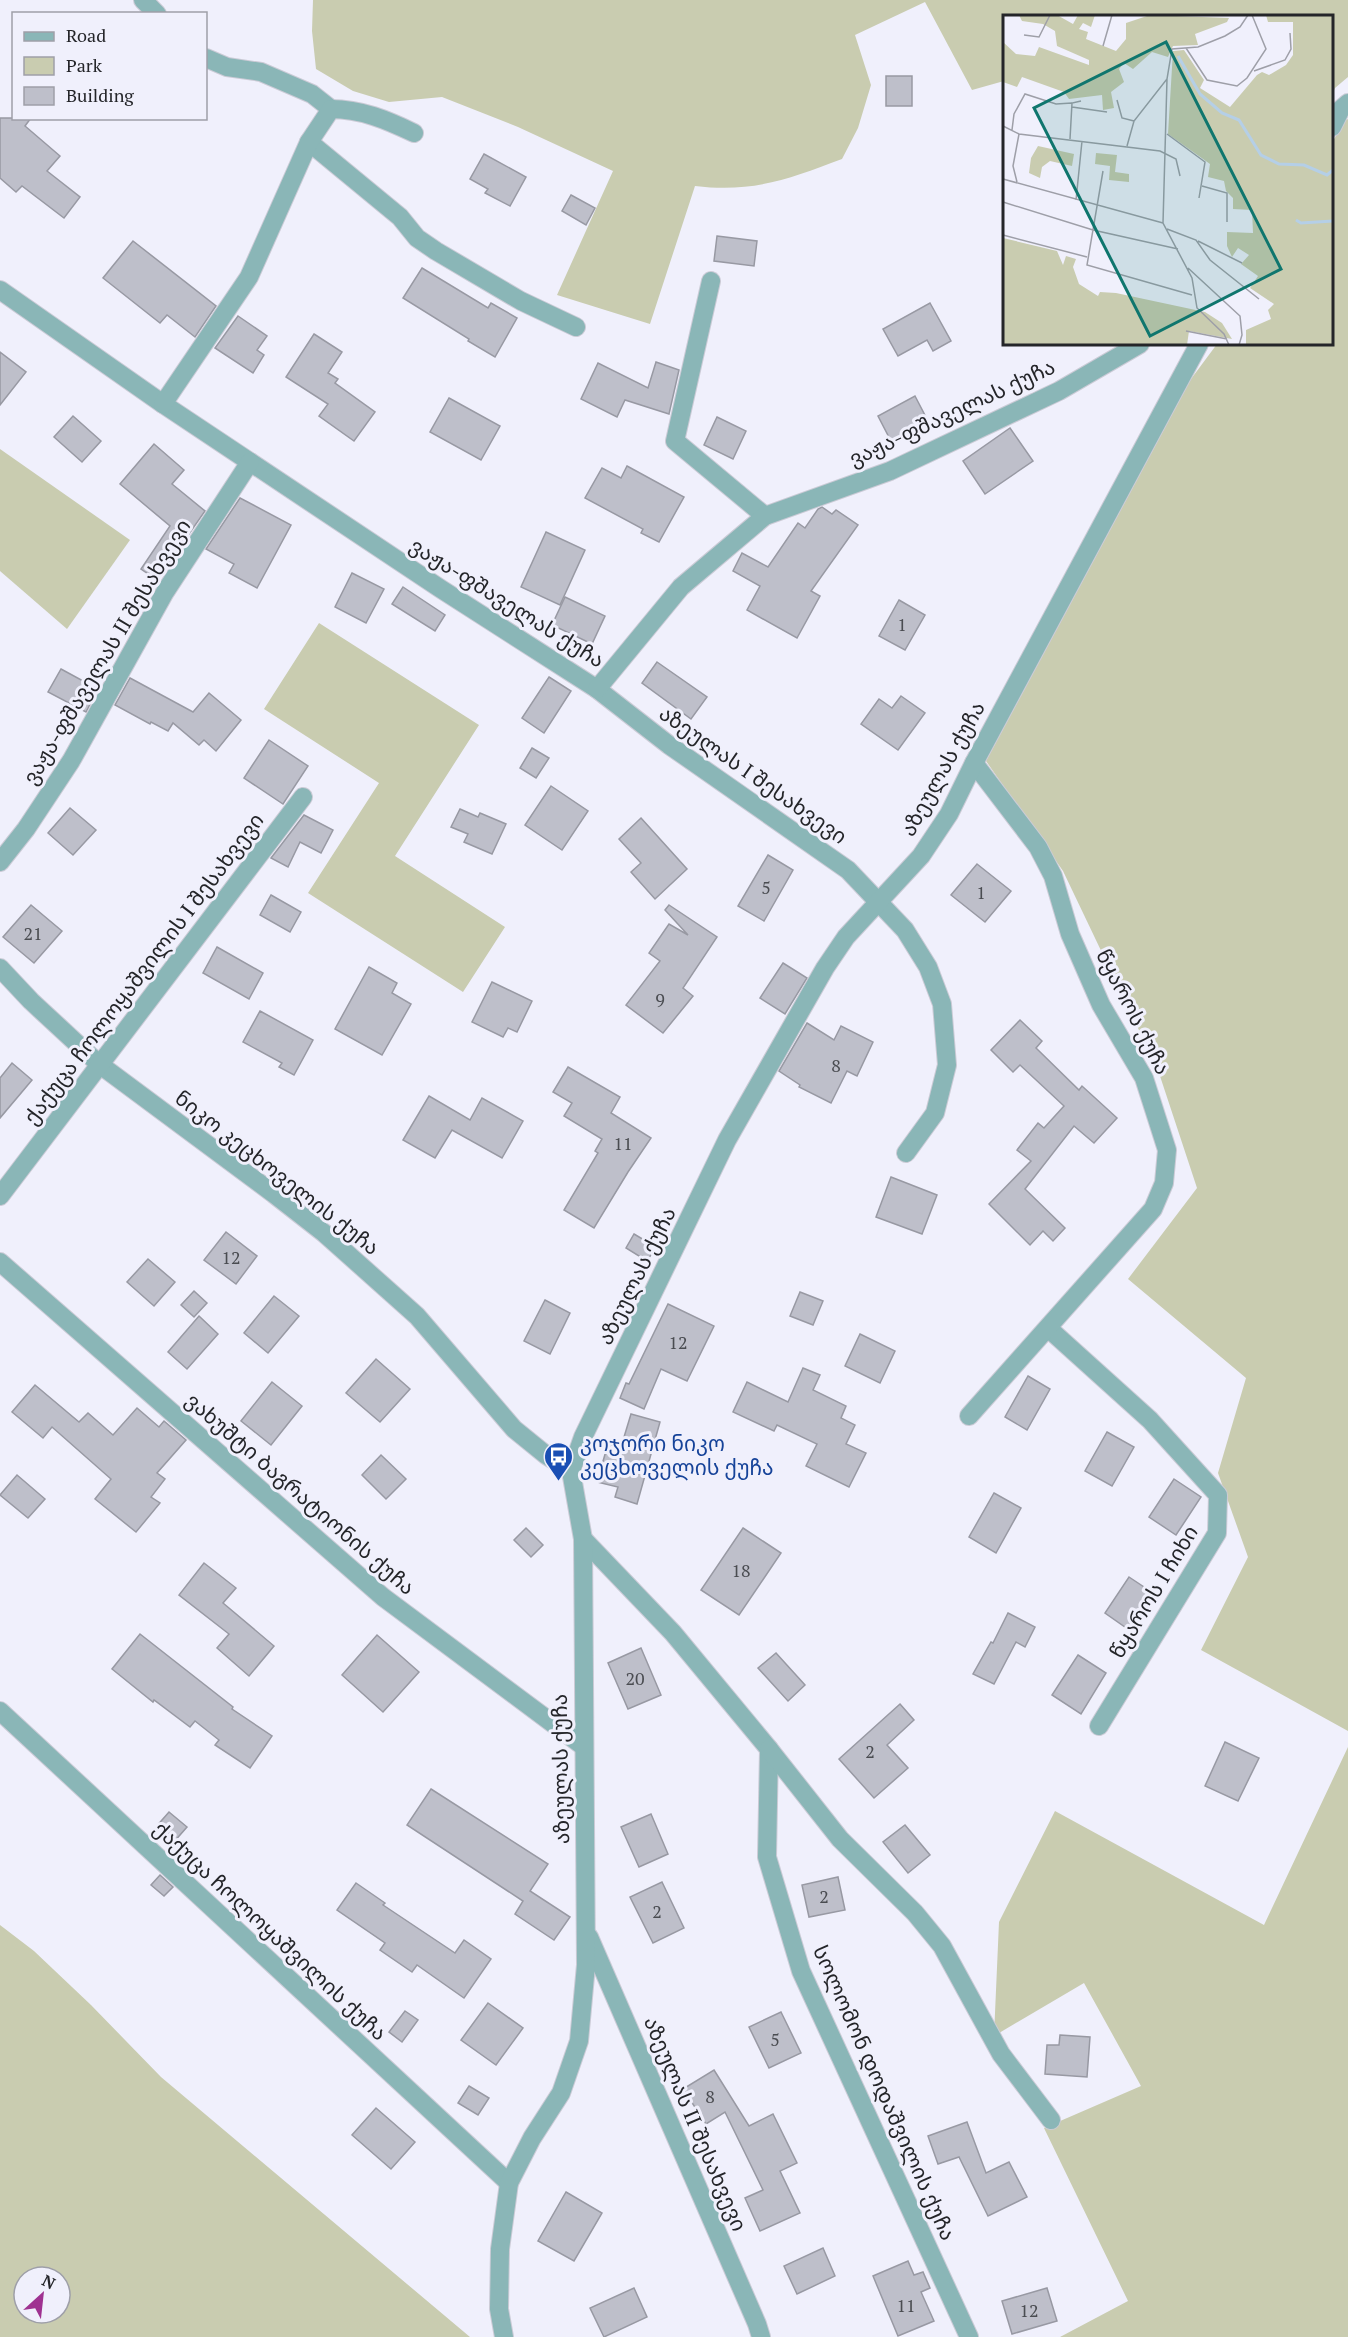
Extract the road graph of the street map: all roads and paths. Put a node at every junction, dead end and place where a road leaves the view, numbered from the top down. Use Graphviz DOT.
graph roads {
  1 [pos="143,0"];
  2 [pos="155,12"];
  3 [pos="207,58"];
  4 [pos="1348,103"];
  5 [pos="331,109"];
  6 [pos="1333,125"];
  7 [pos="414,133"];
  8 [pos="309,142"];
  9 [pos="711,281"];
  10 [pos="0,290"];
  11 [pos="576,327"];
  12 [pos="1138,345"];
  13 [pos="1198,345"];
  14 [pos="163,404"];
  15 [pos="250,462"];
  16 [pos="765,516"];
  17 [pos="597,688"];
  18 [pos="974,763"];
  19 [pos="303,797"];
  20 [pos="0,862"];
  21 [pos="879,902"];
  22 [pos="0,968"];
  23 [pos="99,1064"];
  24 [pos="906,1153"];
  25 [pos="0,1196"];
  26 [pos="0,1262"];
  27 [pos="1048,1328"];
  28 [pos="969,1416"];
  29 [pos="571,1471"];
  30 [pos="583,1539"];
  31 [pos="0,1711"];
  32 [pos="1099,1726"];
  33 [pos="584,1746"];
  34 [pos="769,1749"];
  35 [pos="586,1929"];
  36 [pos="1051,2120"];
  37 [pos="509,2183"];
  38 [pos="504,2337"];
  39 [pos="761,2337"];
  40 [pos="969,2337"];
  1 -- 2 [label="street"];
  3 -- 5 [label="street"];
  4 -- 6 [label="street"];
  5 -- 7 [label="street"];
  5 -- 8 [label="street"];
  8 -- 11 [label="street"];
  8 -- 14 [label="street"];
  9 -- 16 [label="street"];
  10 -- 14 [label="street, ვაჟა-ფშაველას ქუჩა"];
  12 -- 16 [label="street, ვაჟა-ფშაველას ქუჩა"];
  13 -- 18 [label="street, აზეულას ქუჩა"];
  14 -- 15 [label="street, ვაჟა-ფშაველას ქუჩა"];
  15 -- 17 [label="street, ვაჟა-ფშაველას ქუჩა"];
  15 -- 20 [label="street, ვაჟა-ფშაველას II შესახვევი"];
  16 -- 17 [label="street, ვაჟა-ფშაველას ქუჩა"];
  17 -- 21 [label="street, აზეულას I შესახვევი"];
  18 -- 21 [label="street, აზეულას ქუჩა"];
  18 -- 27 [label="street, წყაროს ქუჩა"];
  19 -- 23 [label="street, ქაქუცა ჩოლოყაშვილის I შესახვევი"];
  21 -- 24 [label="street, აზეულას I შესახვევი"];
  21 -- 29 [label="street, აზეულას ქუჩა"];
  22 -- 23 [label="street, ნიკო კეცხოველის ქუჩა"];
  23 -- 25 [label="street, ქაქუცა ჩოლოყაშვილის I შესახვევი"];
  23 -- 29 [label="street, ნიკო კეცხოველის ქუჩა"];
  26 -- 33 [label="street, ვახუშტი ბაგრატიონის ქუჩა"];
  27 -- 28 [label="street, წყაროს ქუჩა"];
  27 -- 32 [label="street, წყაროს I ჩიხი"];
  29 -- 30 [label="street, აზეულას ქუჩა"];
  30 -- 33 [label="street, აზეულას ქუჩა"];
  30 -- 34 [label="street"];
  31 -- 37 [label="street, ქაქუცა ჩოლოყაშვილის ქუჩა"];
  33 -- 35 [label="street, აზეულას ქუჩა"];
  34 -- 36 [label="street"];
  34 -- 40 [label="street, სოლომონ დოდაშვილის ქუჩა"];
  35 -- 37 [label="street, აზეულას ქუჩა"];
  35 -- 39 [label="street, აზეულას II შესახვევი"];
  37 -- 38 [label="street, აზეულას ქუჩა"];
}
